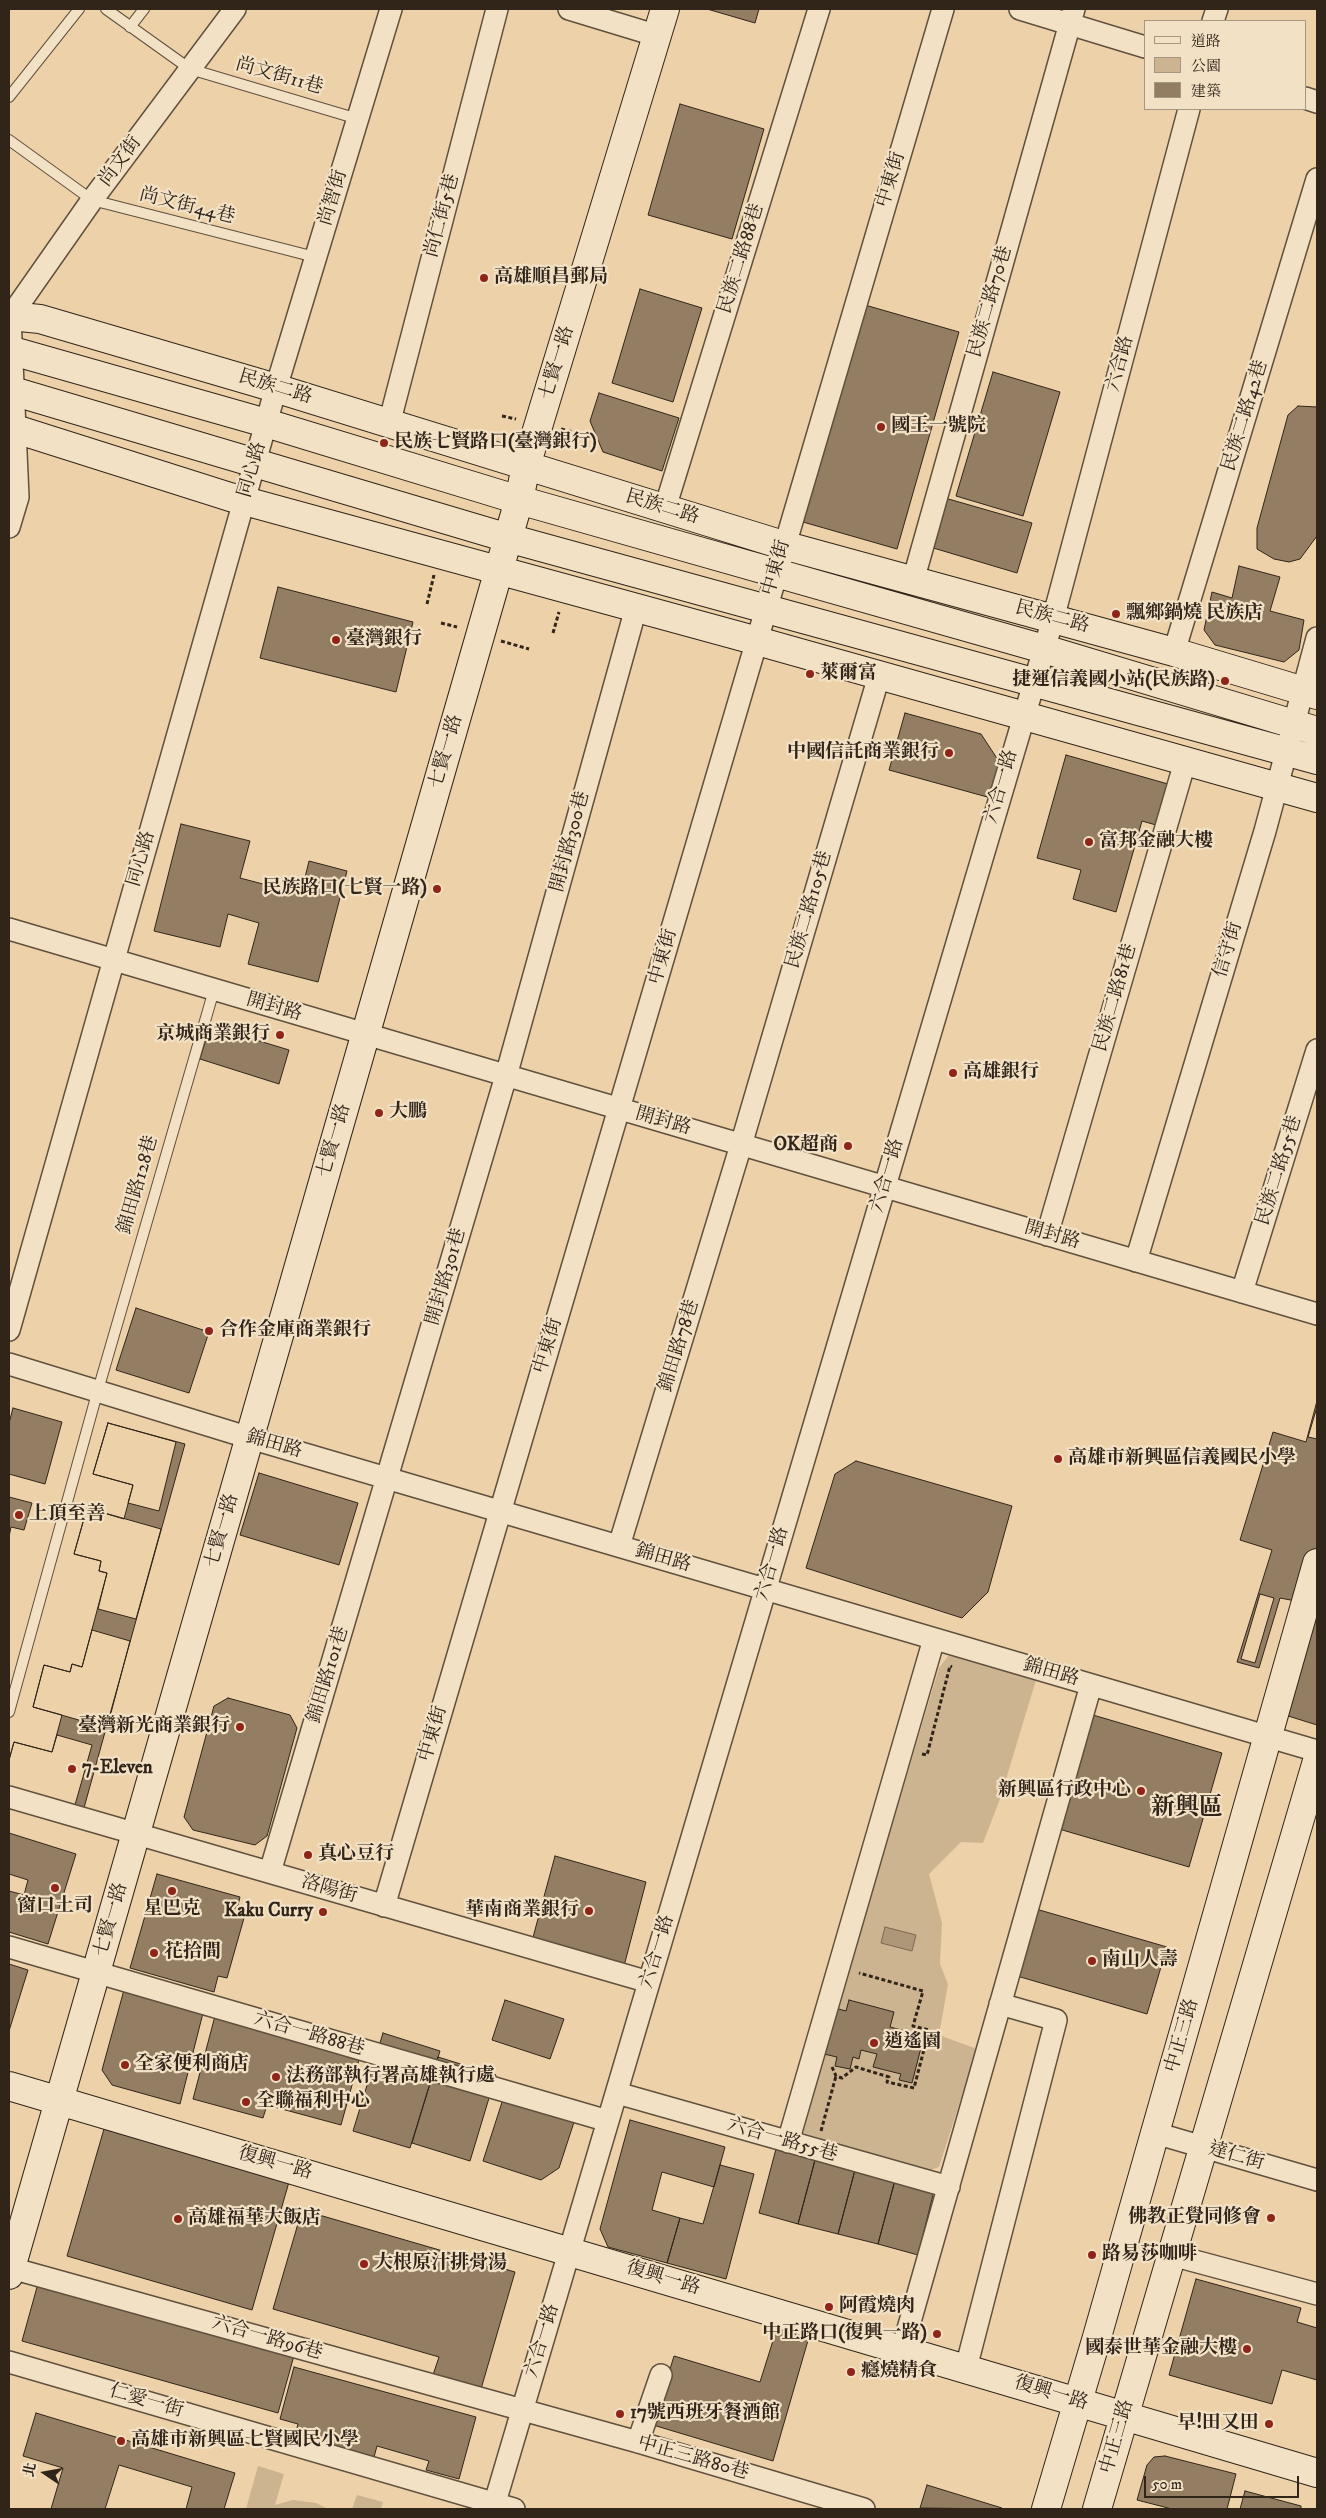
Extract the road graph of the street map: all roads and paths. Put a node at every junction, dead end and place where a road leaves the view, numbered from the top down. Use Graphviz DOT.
graph roads {
  1 [pos="79,9"];
  2 [pos="106,9"];
  3 [pos="144,9"];
  4 [pos="235,9"];
  5 [pos="391,9"];
  6 [pos="497,9"];
  7 [pos="569,9"];
  8 [pos="665,9"];
  9 [pos="819,9"];
  10 [pos="943,9"];
  11 [pos="1020,9"];
  12 [pos="1072,16"];
  13 [pos="130,27"];
  14 [pos="658,36"];
  15 [pos="1144,47"];
  16 [pos="190,69"];
  17 [pos="9,97"];
  18 [pos="1189,110"];
  19 [pos="358,119"];
  20 [pos="9,140"];
  21 [pos="1317,179"];
  22 [pos="92,200"];
  23 [pos="316,258"];
  24 [pos="9,316"];
  25 [pos="10,350"];
  26 [pos="276,388"];
  27 [pos="10,390"];
  28 [pos="266,423"];
  29 [pos="390,424"];
  30 [pos="11,428"];
  31 [pos="254,464"];
  32 [pos="526,466"];
  33 [pos="519,500"];
  34 [pos="244,501"];
  35 [pos="665,508"];
  36 [pos="9,528"];
  37 [pos="508,538"];
  38 [pos="783,545"];
  39 [pos="498,570"];
  40 [pos="775,572"];
  41 [pos="913,580"];
  42 [pos="636,608"];
  43 [pos="765,608"];
  44 [pos="1053,619"];
  45 [pos="1317,638"];
  46 [pos="756,641"];
  47 [pos="1044,649"];
  48 [pos="1174,652"];
  49 [pos="879,676"];
  50 [pos="1034,682"];
  51 [pos="1310,693"];
  52 [pos="1024,717"];
  53 [pos="1306,728"];
  54 [pos="1286,752"];
  55 [pos="1317,760"];
  56 [pos="1185,762"];
  57 [pos="1277,788"];
  58 [pos="1317,798"];
  59 [pos="10,933"];
  60 [pos="114,960"];
  61 [pos="214,990"];
  62 [pos="366,1034"];
  63 [pos="1317,1050"];
  64 [pos="506,1076"];
  65 [pos="620,1109"];
  66 [pos="741,1145"];
  67 [pos="885,1187"];
  68 [pos="1047,1234"];
  69 [pos="1136,1261"];
  70 [pos="1242,1292"];
  71 [pos="1317,1314"];
  72 [pos="9,1330"];
  73 [pos="9,1364"];
  74 [pos="98,1390"];
  75 [pos="250,1438"];
  76 [pos="388,1478"];
  77 [pos="499,1511"];
  78 [pos="619,1546"];
  79 [pos="1317,1563"];
  80 [pos="766,1589"];
  81 [pos="934,1639"];
  82 [pos="959,1669"];
  83 [pos="1090,1685"];
  84 [pos="9,1712"];
  85 [pos="1267,1736"];
  86 [pos="1317,1751"];
  87 [pos="917,1753"];
  88 [pos="1317,1760"];
  89 [pos="9,1797"];
  90 [pos="137,1834"];
  91 [pos="270,1872"];
  92 [pos="384,1906"];
  93 [pos="9,1947"];
  94 [pos="860,1963"];
  95 [pos="96,1974"];
  96 [pos="649,1982"];
  97 [pos="1000,2004"];
  98 [pos="832,2064"];
  99 [pos="836,2076"];
  100 [pos="9,2086"];
  101 [pos="617,2093"];
  102 [pos="60,2101"];
  103 [pos="608,2122"];
  104 [pos="1155,2133"];
  105 [pos="788,2142"];
  106 [pos="1204,2147"];
  107 [pos="816,2150"];
  108 [pos="1317,2180"];
  109 [pos="948,2187"];
  110 [pos="570,2251"];
  111 [pos="1172,2255"];
  112 [pos="10,2272"];
  113 [pos="1317,2294"];
  114 [pos="902,2350"];
  115 [pos="9,2362"];
  116 [pos="966,2368"];
  117 [pos="661,2375"];
  118 [pos="1079,2402"];
  119 [pos="523,2410"];
  120 [pos="1124,2416"];
  121 [pos="638,2442"];
  122 [pos="1317,2473"];
  123 [pos="501,2507"];
  124 [pos="864,2509"];
  125 [pos="1046,2509"];
  126 [pos="1097,2509"];
  1 -- 17 [label="lane"];
  2 -- 13 [label="lane, 尚文街11巷"];
  3 -- 13 [label="lane"];
  4 -- 16 [label="street, 尚文街"];
  5 -- 19 [label="street, 尚智街"];
  6 -- 29 [label="street, 尚仁街5巷"];
  7 -- 14 [label="street"];
  8 -- 14 [label="street, 七賢一路"];
  9 -- 35 [label="street, 民族二路88巷"];
  10 -- 38 [label="street, 中東街"];
  11 -- 12 [label="street"];
  12 -- 15 [label="street"];
  12 -- 41 [label="street, 民族二路70巷"];
  13 -- 16 [label="lane, 尚文街11巷"];
  14 -- 32 [label="street, 七賢一路"];
  16 -- 19 [label="lane, 尚文街11巷"];
  16 -- 22 [label="street, 尚文街"];
  18 -- 44 [label="street, 六合路"];
  19 -- 23 [label="street, 尚智街"];
  20 -- 22 [label="lane, 尚文街44巷"];
  21 -- 48 [label="street, 民族二路42巷"];
  22 -- 23 [label="lane, 尚文街44巷"];
  22 -- 24 [label="street, 尚文街"];
  23 -- 26 [label="street, 尚智街"];
  24 -- 25 [label="street"];
  24 -- 26 [label="street, 民族二路"];
  25 -- 27 [label="street"];
  25 -- 28 [label="street, 民族二路"];
  26 -- 28 [label="street, 同心路"];
  26 -- 29 [label="street, 民族二路"];
  27 -- 30 [label="street"];
  27 -- 31 [label="street"];
  28 -- 31 [label="street, 同心路"];
  28 -- 33 [label="street, 民族二路"];
  29 -- 32 [label="street, 民族二路"];
  30 -- 34 [label="street"];
  30 -- 36 [label="street"];
  31 -- 34 [label="street, 同心路"];
  31 -- 37 [label="street"];
  32 -- 33 [label="street, 七賢一路"];
  32 -- 35 [label="street, 民族二路"];
  33 -- 37 [label="street, 七賢一路"];
  33 -- 40 [label="street, 民族二路"];
  34 -- 39 [label="street"];
  34 -- 60 [label="street, 同心路"];
  35 -- 38 [label="street, 民族二路"];
  37 -- 39 [label="street, 七賢一路"];
  37 -- 43 [label="street"];
  38 -- 40 [label="street, 中東街"];
  38 -- 41 [label="street, 民族二路"];
  39 -- 42 [label="street"];
  39 -- 62 [label="street, 七賢一路"];
  40 -- 43 [label="street, 中東街"];
  40 -- 47 [label="street, 民族二路"];
  41 -- 44 [label="street, 民族二路"];
  42 -- 46 [label="street"];
  42 -- 64 [label="street, 開封路300巷"];
  43 -- 46 [label="street, 中東街"];
  43 -- 50 [label="street"];
  44 -- 47 [label="street, 六合一路"];
  44 -- 48 [label="street, 民族二路"];
  45 -- 51 [label="street, 信守街"];
  46 -- 49 [label="street"];
  46 -- 65 [label="street, 中東街"];
  47 -- 50 [label="street, 六合一路"];
  47 -- 53 [label="street, 民族二路"];
  48 -- 51 [label="street, 民族二路"];
  49 -- 52 [label="street"];
  49 -- 66 [label="street, 民族二路105巷"];
  50 -- 52 [label="street, 六合一路"];
  50 -- 54 [label="street"];
  51 -- 53 [label="street, 信守街"];
  52 -- 56 [label="street"];
  52 -- 67 [label="street, 六合一路"];
  53 -- 54 [label="street, 信守街"];
  54 -- 55 [label="street"];
  54 -- 57 [label="street, 信守街"];
  56 -- 57 [label="street"];
  56 -- 68 [label="street, 民族二路81巷"];
  57 -- 58 [label="street"];
  57 -- 69 [label="street, 信守街"];
  59 -- 60 [label="street, 開封路"];
  60 -- 61 [label="street, 開封路"];
  60 -- 72 [label="street, 同心路"];
  61 -- 62 [label="street, 開封路"];
  61 -- 74 [label="lane, 錦田路128巷"];
  62 -- 64 [label="street, 開封路"];
  62 -- 75 [label="street, 七賢一路"];
  63 -- 70 [label="street, 民族二路55巷"];
  64 -- 65 [label="street, 開封路"];
  64 -- 76 [label="street, 開封路301巷"];
  65 -- 66 [label="street, 開封路"];
  65 -- 77 [label="street, 中東街"];
  66 -- 67 [label="street, 開封路"];
  66 -- 78 [label="street, 錦田路78巷"];
  67 -- 68 [label="street, 開封路"];
  67 -- 80 [label="street, 六合一路"];
  68 -- 69 [label="street, 開封路"];
  69 -- 70 [label="street, 開封路"];
  70 -- 71 [label="street, 開封路"];
  73 -- 74 [label="street, 錦田路"];
  74 -- 75 [label="street, 錦田路"];
  74 -- 84 [label="lane, 錦田路128巷"];
  75 -- 76 [label="street, 錦田路"];
  75 -- 90 [label="street, 七賢一路"];
  76 -- 77 [label="street, 錦田路"];
  76 -- 91 [label="street, 錦田路101巷"];
  77 -- 78 [label="street, 錦田路"];
  77 -- 92 [label="street, 中東街"];
  78 -- 80 [label="street, 錦田路"];
  79 -- 85 [label="street, 中正三路"];
  80 -- 81 [label="street, 錦田路"];
  80 -- 96 [label="street, 六合一路"];
  81 -- 83 [label="street, 錦田路"];
  81 -- 105 [label="street"];
  82 -- 87 [label="path"];
  83 -- 85 [label="street, 錦田路"];
  83 -- 97 [label="street"];
  85 -- 86 [label="street, 錦田路"];
  85 -- 104 [label="street, 中正三路"];
  88 -- 106 [label="street, 中正三路"];
  89 -- 90 [label="street, 洛陽街"];
  90 -- 91 [label="street, 洛陽街"];
  90 -- 95 [label="street, 七賢一路"];
  91 -- 92 [label="street, 洛陽街"];
  92 -- 96 [label="street, 洛陽街"];
  93 -- 95 [label="street, 六合一路88巷"];
  94 -- 99 [label="path"];
  95 -- 102 [label="street, 七賢一路"];
  95 -- 103 [label="street, 六合一路88巷"];
  96 -- 101 [label="street, 六合一路"];
  97 -- 109 [label="street"];
  97 -- 116 [label="street"];
  98 -- 99 [label="path"];
  99 -- 107 [label="path"];
  100 -- 102 [label="street, 復興一路"];
  101 -- 103 [label="street, 六合一路"];
  101 -- 105 [label="street, 六合一路55巷"];
  102 -- 110 [label="street, 復興一路"];
  102 -- 112 [label="street, 七賢一路"];
  103 -- 110 [label="street, 六合一路"];
  104 -- 106 [label="street, 達仁街"];
  104 -- 118 [label="street, 中正三路"];
  105 -- 107 [label="street, 六合一路55巷"];
  106 -- 108 [label="street, 達仁街"];
  106 -- 111 [label="street, 中正三路"];
  107 -- 109 [label="street, 六合一路55巷"];
  109 -- 114 [label="street"];
  110 -- 114 [label="street, 復興一路"];
  110 -- 119 [label="street, 六合一路"];
  111 -- 113 [label="street"];
  111 -- 120 [label="street, 中正三路"];
  112 -- 119 [label="street, 六合一路96巷"];
  114 -- 116 [label="street, 復興一路"];
  115 -- 123 [label="street, 仁愛一街"];
  116 -- 118 [label="street, 復興一路"];
  117 -- 121 [label="street"];
  118 -- 120 [label="street, 復興一路"];
  118 -- 125 [label="street, 中正三路"];
  119 -- 121 [label="street, 中正三路80巷"];
  119 -- 123 [label="street, 六合一路"];
  120 -- 122 [label="street, 復興一路"];
  120 -- 126 [label="street, 中正三路"];
  121 -- 124 [label="street, 中正三路80巷"];
}
